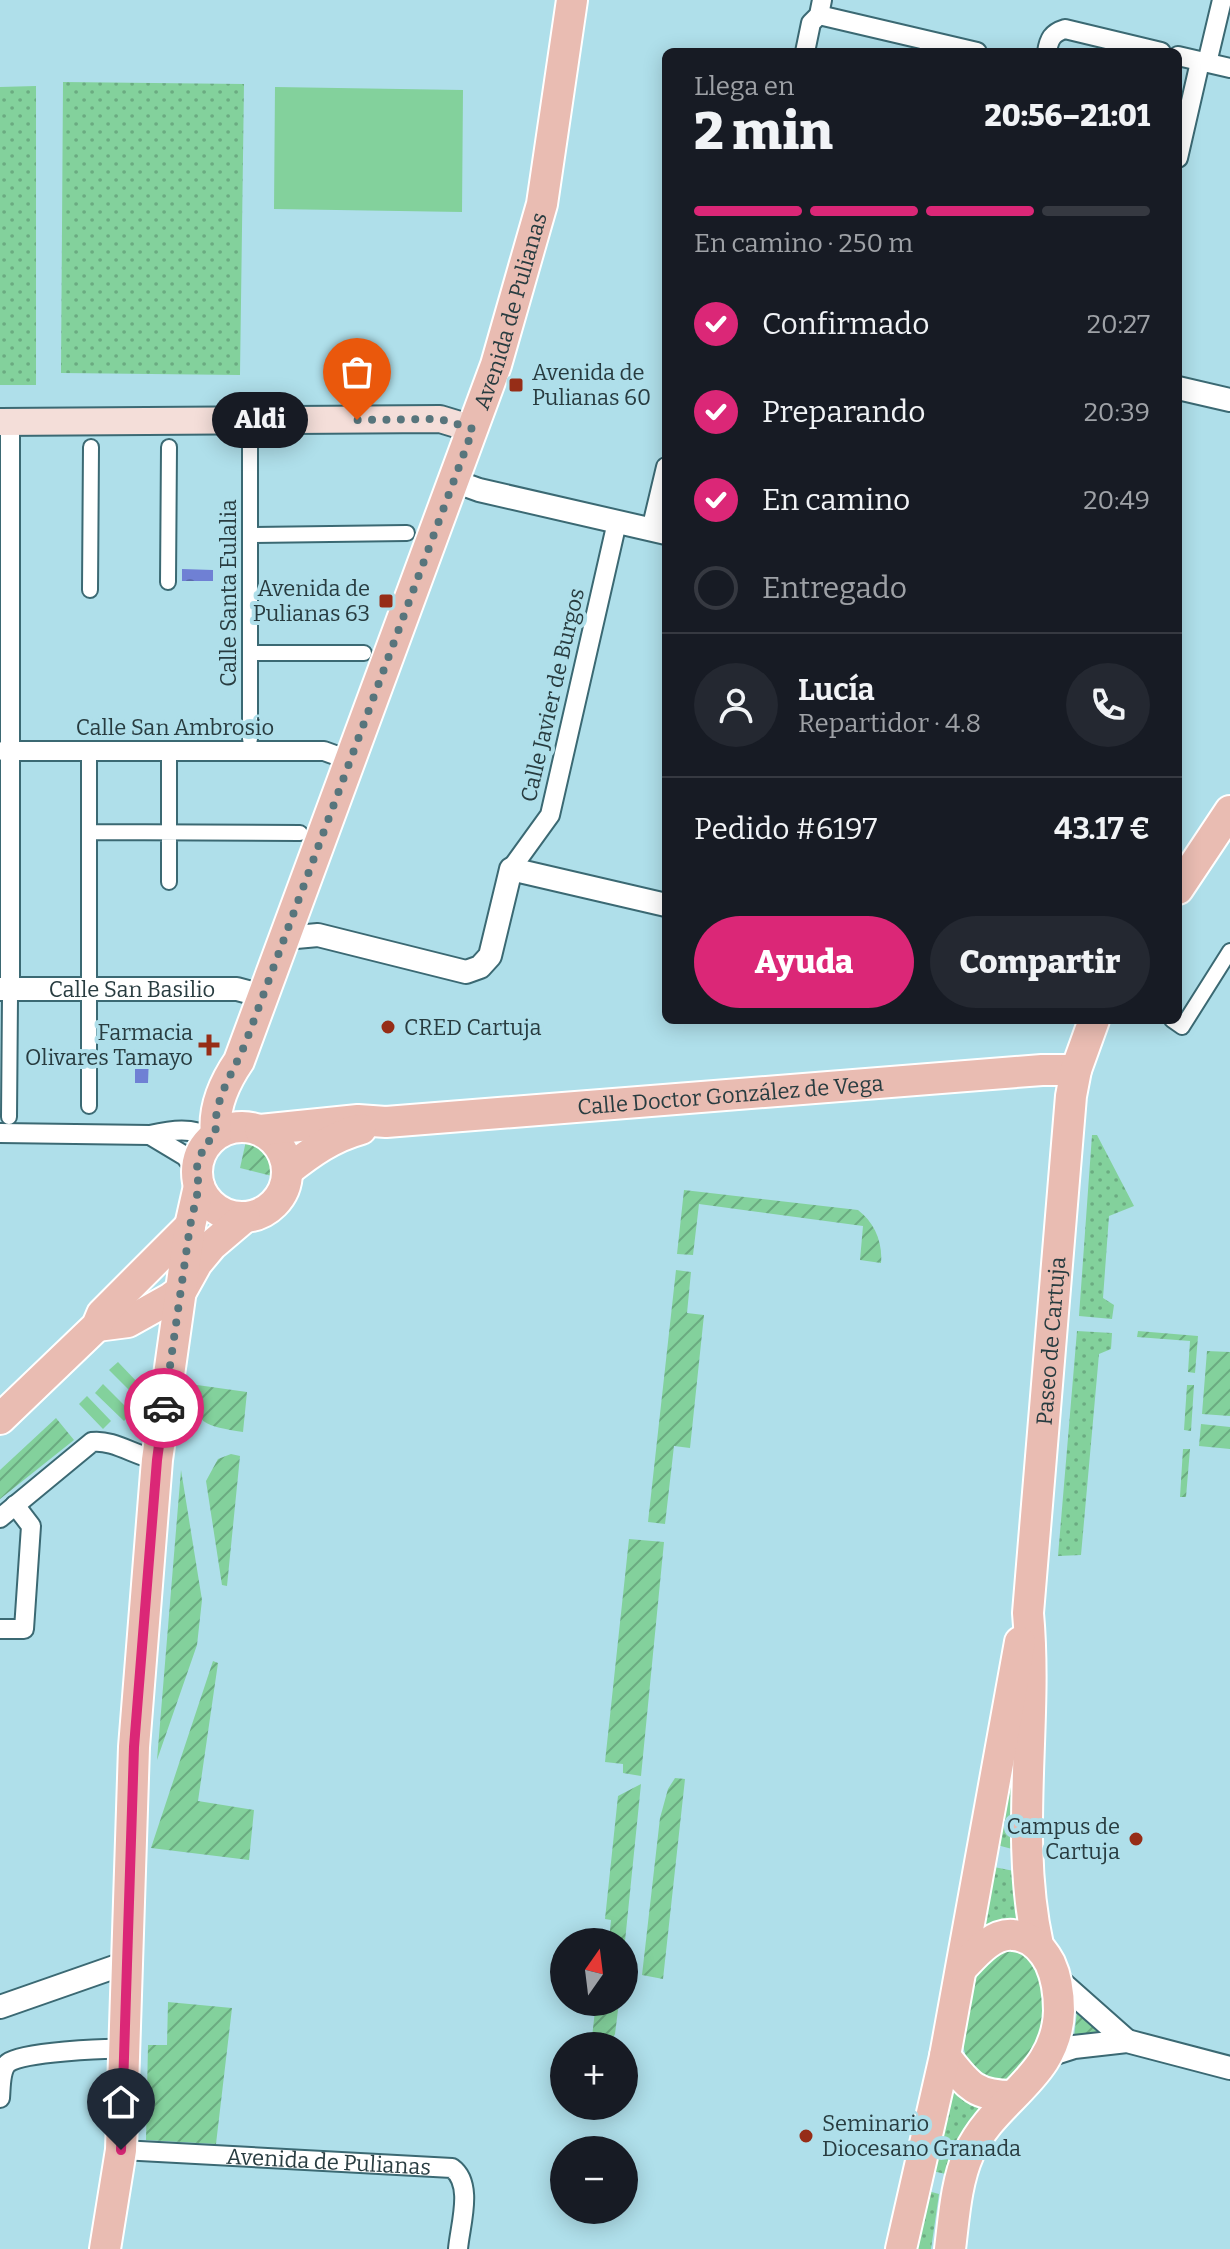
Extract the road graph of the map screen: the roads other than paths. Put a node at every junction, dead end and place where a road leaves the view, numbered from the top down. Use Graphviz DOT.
graph roads {
  1 [pos="572,0"];
  2 [pos="1222,0"];
  3 [pos="821,7"];
  4 [pos="806,48"];
  5 [pos="963,48"];
  6 [pos="1048,48"];
  7 [pos="1144,48"];
  8 [pos="1182,57"];
  9 [pos="1204,62"];
  10 [pos="1230,68"];
  11 [pos="1182,143"];
  12 [pos="1182,389"];
  13 [pos="1230,400"];
  14 [pos="5,422"];
  15 [pos="473,429"];
  16 [pos="250,446"];
  17 [pos="91,447"];
  18 [pos="169,447"];
  19 [pos="454,481"];
  20 [pos="662,504"];
  21 [pos="617,522"];
  22 [pos="659,531"];
  23 [pos="407,533"];
  24 [pos="250,535"];
  25 [pos="168,582"];
  26 [pos="90,590"];
  27 [pos="250,653"];
  28 [pos="364,653"];
  29 [pos="250,739"];
  30 [pos="6,751"];
  31 [pos="89,757"];
  32 [pos="169,757"];
  33 [pos="349,760"];
  34 [pos="1230,811"];
  35 [pos="89,832"];
  36 [pos="169,832"];
  37 [pos="300,833"];
  38 [pos="511,869"];
  39 [pos="169,882"];
  40 [pos="1182,883"];
  41 [pos="662,904"];
  42 [pos="295,908"];
  43 [pos="318,935"];
  44 [pos="285,938"];
  45 [pos="1230,951"];
  46 [pos="89,978"];
  47 [pos="7,992"];
  48 [pos="263,996"];
  49 [pos="89,997"];
  50 [pos="1093,1024"];
  51 [pos="1178,1024"];
  52 [pos="239,1061"];
  53 [pos="1076,1070"];
  54 [pos="89,1106"];
  55 [pos="386,1122"];
  56 [pos="5,1125"];
  57 [pos="256,1129"];
  58 [pos="150,1135"];
  59 [pos="214,1136"];
  60 [pos="287,1171"];
  61 [pos="197,1178"];
  62 [pos="245,1217"];
  63 [pos="190,1226"];
  64 [pos="182,1290"];
  65 [pos="128,1322"];
  66 [pos="97,1326"];
  67 [pos="173,1349"];
  68 [pos="0,1419"];
  69 [pos="157,1460"];
  70 [pos="7,1512"];
  71 [pos="1028,1613"];
  72 [pos="0,1629"];
  73 [pos="1038,1945"];
  74 [pos="126,1963"];
  75 [pos="963,1967"];
  76 [pos="1057,1979"];
  77 [pos="0,2007"];
  78 [pos="1127,2041"];
  79 [pos="126,2049"];
  80 [pos="1049,2055"];
  81 [pos="945,2056"];
  82 [pos="1230,2068"];
  83 [pos="1012,2096"];
  84 [pos="0,2098"];
  85 [pos="121,2150"];
  86 [pos="105,2249"];
  87 [pos="458,2249"];
  88 [pos="901,2249"];
  89 [pos="950,2249"];
  1 -- 15 [label="main road, Avenida de Pulianas"];
  2 -- 9 [label="street"];
  3 -- 4 [label="street"];
  3 -- 5 [label="street"];
  6 -- 7 [label="street"];
  8 -- 9 [label="street"];
  9 -- 10 [label="street"];
  9 -- 11 [label="street"];
  12 -- 13 [label="street"];
  14 -- 15 [label="main road"];
  14 -- 30 [label="street"];
  15 -- 19 [label="main road, Avenida de Pulianas"];
  16 -- 24 [label="street, Calle Santa Eulalia"];
  17 -- 26 [label="street"];
  18 -- 25 [label="street"];
  19 -- 21 [label="street"];
  19 -- 33 [label="main road, Avenida de Pulianas"];
  20 -- 22 [label="street"];
  21 -- 22 [label="street"];
  21 -- 38 [label="street, Calle Javier de Burgos"];
  23 -- 24 [label="street"];
  24 -- 27 [label="street, Calle Santa Eulalia"];
  27 -- 28 [label="street"];
  27 -- 29 [label="street, Calle Santa Eulalia"];
  30 -- 33 [label="street, Calle San Ambrosio"];
  30 -- 47 [label="street"];
  31 -- 35 [label="street"];
  32 -- 36 [label="street"];
  33 -- 42 [label="main road, Avenida de Pulianas"];
  34 -- 40 [label="main road"];
  35 -- 36 [label="street"];
  35 -- 46 [label="street"];
  36 -- 37 [label="street"];
  36 -- 39 [label="street"];
  38 -- 41 [label="street"];
  38 -- 43 [label="street"];
  42 -- 43 [label="street"];
  42 -- 44 [label="main road, Avenida de Pulianas"];
  43 -- 44 [label="street"];
  44 -- 48 [label="main road, Avenida de Pulianas"];
  45 -- 51 [label="street"];
  47 -- 48 [label="street, Calle San Basilio"];
  47 -- 56 [label="street"];
  48 -- 52 [label="main road, Avenida de Pulianas"];
  49 -- 54 [label="street"];
  50 -- 53 [label="main road, Paseo de Cartuja"];
  52 -- 57 [label="main road, Avenida de Pulianas"];
  52 -- 59 [label="main road, Avenida de Pulianas"];
  53 -- 55 [label="main road, Calle Doctor González de Vega"];
  53 -- 71 [label="main road, Paseo de Cartuja"];
  55 -- 57 [label="main road, Calle Doctor González de Vega"];
  55 -- 60 [label="main road, Calle Doctor González de Vega"];
  56 -- 58 [label="street"];
  57 -- 59 [label="main road"];
  57 -- 60 [label="main road"];
  58 -- 59 [label="street"];
  58 -- 61 [label="street"];
  59 -- 61 [label="main road"];
  60 -- 62 [label="main road"];
  61 -- 62 [label="main road"];
  61 -- 63 [label="main road"];
  62 -- 64 [label="main road"];
  63 -- 64 [label="main road"];
  63 -- 66 [label="main road"];
  64 -- 65 [label="main road"];
  64 -- 67 [label="main road"];
  65 -- 66 [label="main road"];
  65 -- 67 [label="main road"];
  66 -- 68 [label="main road"];
  67 -- 69 [label="main road"];
  69 -- 70 [label="street"];
  69 -- 74 [label="main road"];
  70 -- 72 [label="street"];
  71 -- 73 [label="main road, Paseo de Cartuja"];
  71 -- 75 [label="main road, Paseo de Cartuja"];
  73 -- 75 [label="main road"];
  73 -- 76 [label="main road, Paseo de Cartuja"];
  74 -- 77 [label="street"];
  74 -- 79 [label="main road"];
  75 -- 81 [label="main road, Paseo de Cartuja"];
  76 -- 78 [label="street"];
  76 -- 80 [label="main road, Paseo de Cartuja"];
  78 -- 80 [label="street"];
  78 -- 82 [label="street"];
  79 -- 84 [label="street"];
  79 -- 85 [label="main road"];
  80 -- 83 [label="main road, Paseo de Cartuja"];
  81 -- 83 [label="main road"];
  81 -- 88 [label="main road, Paseo de Cartuja"];
  83 -- 89 [label="main road, Paseo de Cartuja"];
  85 -- 86 [label="main road"];
  85 -- 87 [label="street, Avenida de Pulianas"];
}
